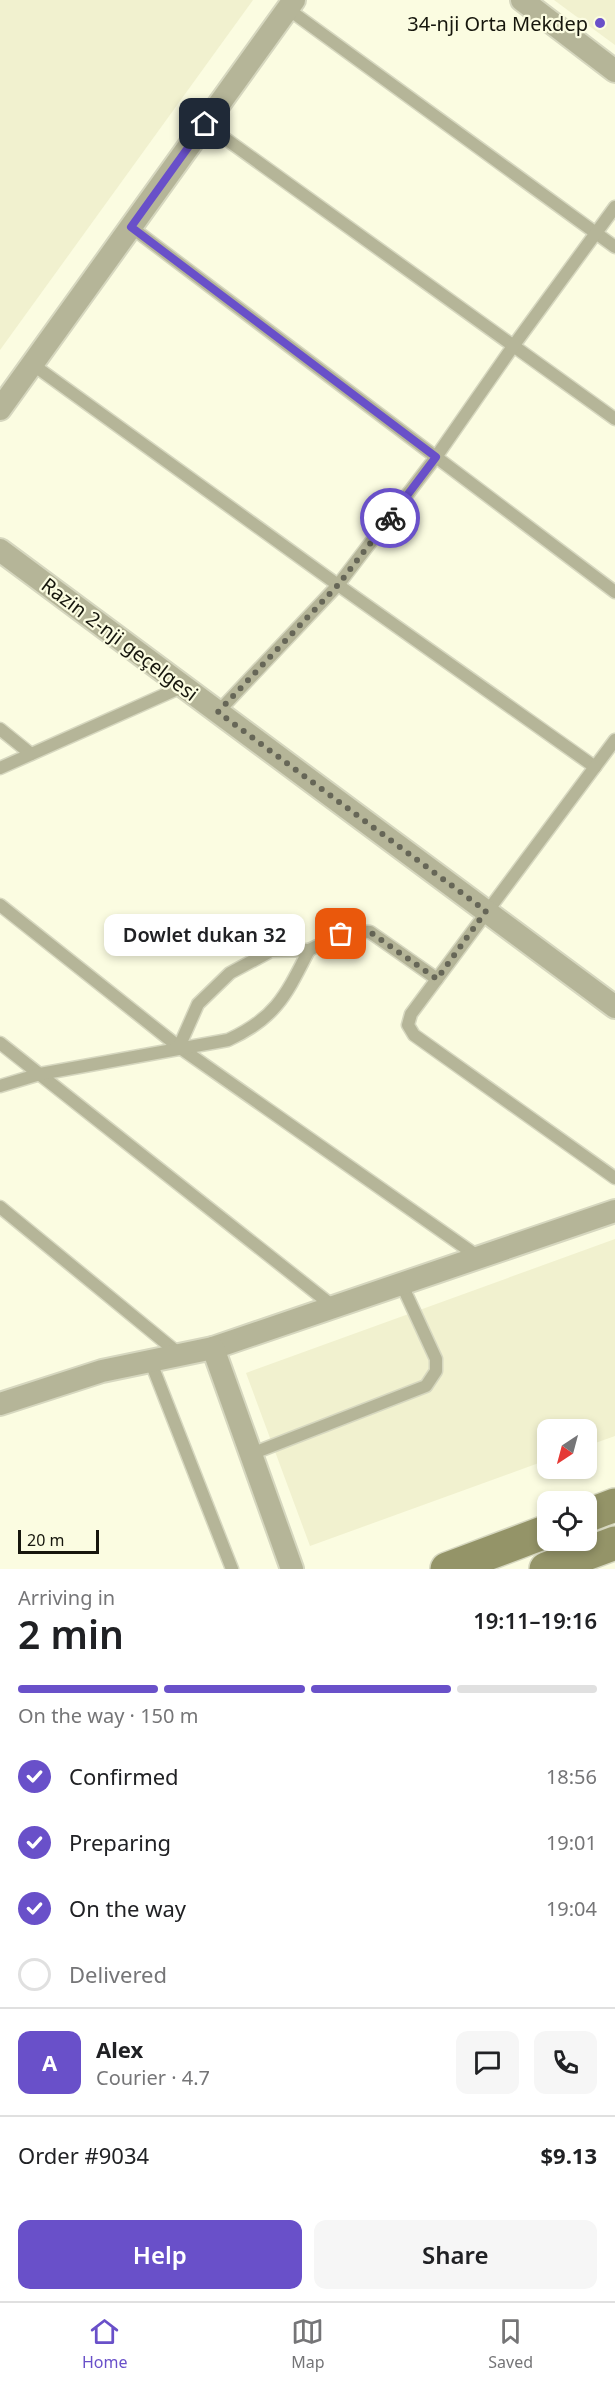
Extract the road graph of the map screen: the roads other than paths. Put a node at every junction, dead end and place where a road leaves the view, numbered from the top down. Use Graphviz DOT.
graph roads {
  1 [pos="522,0"];
  2 [pos="291,4"];
  3 [pos="615,71"];
  4 [pos="205,124"];
  5 [pos="615,207"];
  6 [pos="131,227"];
  7 [pos="597,233"];
  8 [pos="615,247"];
  9 [pos="514,345"];
  10 [pos="32,364"];
  11 [pos="0,408"];
  12 [pos="615,419"];
  13 [pos="436,457"];
  14 [pos="0,550"];
  15 [pos="338,585"];
  16 [pos="615,592"];
  17 [pos="184,686"];
  18 [pos="218,712"];
  19 [pos="0,729"];
  20 [pos="615,740"];
  21 [pos="31,754"];
  22 [pos="595,766"];
  23 [pos="0,768"];
  24 [pos="0,904"];
  25 [pos="486,911"];
  26 [pos="309,950"];
  27 [pos="437,979"];
  28 [pos="615,1007"];
  29 [pos="0,1043"];
  30 [pos="179,1047"];
  31 [pos="40,1074"];
  32 [pos="0,1086"];
  33 [pos="615,1178"];
  34 [pos="0,1207"];
  35 [pos="615,1211"];
  36 [pos="481,1258"];
  37 [pos="402,1285"];
  38 [pos="334,1307"];
  39 [pos="213,1347"];
  40 [pos="177,1353"];
  41 [pos="150,1360"];
  42 [pos="0,1404"];
  43 [pos="251,1454"];
  44 [pos="615,1505"];
  45 [pos="597,1512"];
  46 [pos="537,1535"];
  47 [pos="615,1543"];
  48 [pos="232,1569"];
  49 [pos="292,1569"];
  50 [pos="447,1569"];
  51 [pos="546,1569"];
  1 -- 3 [label="street"];
  2 -- 4 [label="street"];
  2 -- 7 [label="lane"];
  4 -- 6 [label="street"];
  4 -- 9 [label="lane"];
  5 -- 7 [label="lane"];
  6 -- 10 [label="street"];
  6 -- 13 [label="lane"];
  7 -- 8 [label="lane"];
  7 -- 9 [label="lane"];
  9 -- 12 [label="lane"];
  9 -- 13 [label="lane"];
  10 -- 11 [label="street"];
  10 -- 15 [label="lane"];
  13 -- 15 [label="lane"];
  13 -- 16 [label="lane"];
  14 -- 17 [label="street, Razin 2-nji geçelgesi"];
  15 -- 18 [label="lane"];
  15 -- 22 [label="lane"];
  17 -- 18 [label="street, Razin 2-nji geçelgesi"];
  17 -- 21 [label="lane"];
  18 -- 25 [label="street, Razin 2-nji geçelgesi"];
  19 -- 21 [label="lane"];
  20 -- 22 [label="lane"];
  21 -- 23 [label="lane"];
  22 -- 25 [label="lane"];
  24 -- 30 [label="lane"];
  25 -- 27 [label="lane"];
  25 -- 28 [label="street, Razin 2-nji geçelgesi"];
  26 -- 27 [label="lane"];
  26 -- 30 [label="lane"];
  26 -- 30 [label="lane"];
  27 -- 33 [label="lane"];
  29 -- 31 [label="lane"];
  30 -- 31 [label="lane"];
  30 -- 36 [label="lane"];
  31 -- 32 [label="lane"];
  31 -- 38 [label="lane"];
  34 -- 40 [label="lane"];
  35 -- 36 [label="street"];
  36 -- 37 [label="street"];
  37 -- 38 [label="street"];
  37 -- 43 [label="lane"];
  38 -- 39 [label="street"];
  39 -- 40 [label="street"];
  39 -- 43 [label="street"];
  40 -- 41 [label="street"];
  41 -- 42 [label="street"];
  41 -- 48 [label="lane"];
  43 -- 49 [label="street"];
  44 -- 45 [label="main road"];
  46 -- 50 [label="main road"];
  47 -- 51 [label="main road"];
}
